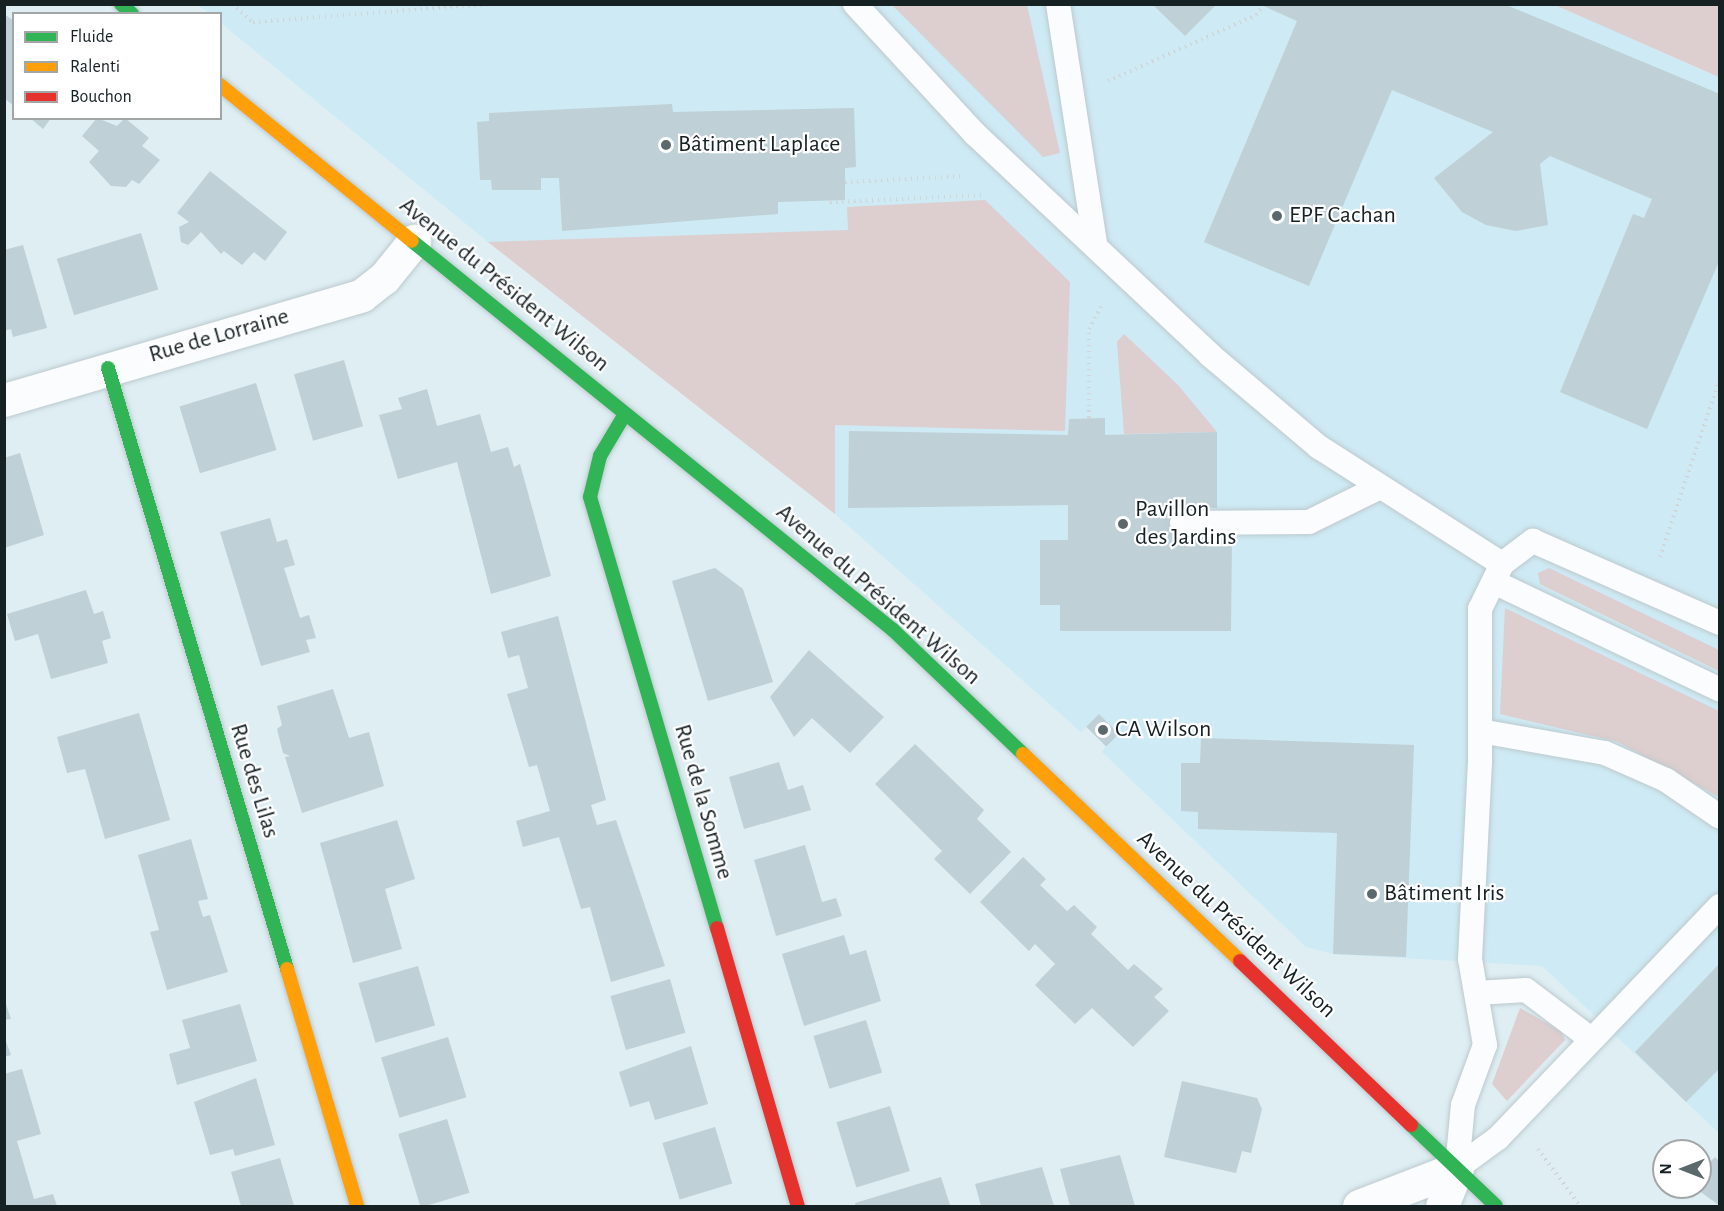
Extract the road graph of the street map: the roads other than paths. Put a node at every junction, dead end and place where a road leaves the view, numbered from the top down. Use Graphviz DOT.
graph roads {
  1 [pos="855,4"];
  2 [pos="1058,4"];
  3 [pos="222,87"];
  4 [pos="414,241"];
  5 [pos="1095,242"];
  6 [pos="108,368"];
  7 [pos="4,400"];
  8 [pos="625,414"];
  9 [pos="1380,488"];
  10 [pos="1182,523"];
  11 [pos="1498,573"];
  12 [pos="1719,623"];
  13 [pos="1719,690"];
  14 [pos="1480,731"];
  15 [pos="1719,817"];
  16 [pos="1719,906"];
  17 [pos="1477,993"];
  18 [pos="1591,1039"];
  19 [pos="1457,1168"];
  20 [pos="357,1206"];
  21 [pos="798,1206"];
  22 [pos="1359,1206"];
  23 [pos="1442,1206"];
  24 [pos="1496,1206"];
  1 -- 5 [label="lane"];
  2 -- 5 [label="lane"];
  3 -- 4 [label="street, Avenue du Président Wilson"];
  4 -- 6 [label="street, Rue de Lorraine"];
  4 -- 8 [label="street, Avenue du Président Wilson"];
  5 -- 9 [label="lane"];
  6 -- 7 [label="street, Rue de Lorraine"];
  6 -- 20 [label="street, Rue des Lilas"];
  8 -- 19 [label="street, Avenue du Président Wilson"];
  8 -- 21 [label="street, Rue de la Somme"];
  9 -- 10 [label="lane"];
  9 -- 11 [label="lane"];
  11 -- 12 [label="lane"];
  11 -- 13 [label="lane"];
  11 -- 14 [label="lane"];
  14 -- 15 [label="lane"];
  14 -- 17 [label="lane"];
  16 -- 18 [label="lane"];
  17 -- 18 [label="lane"];
  17 -- 19 [label="lane"];
  18 -- 19 [label="lane"];
  19 -- 22 [label="street"];
  19 -- 23 [label="street"];
  19 -- 24 [label="street, Avenue du Président Wilson"];
}
